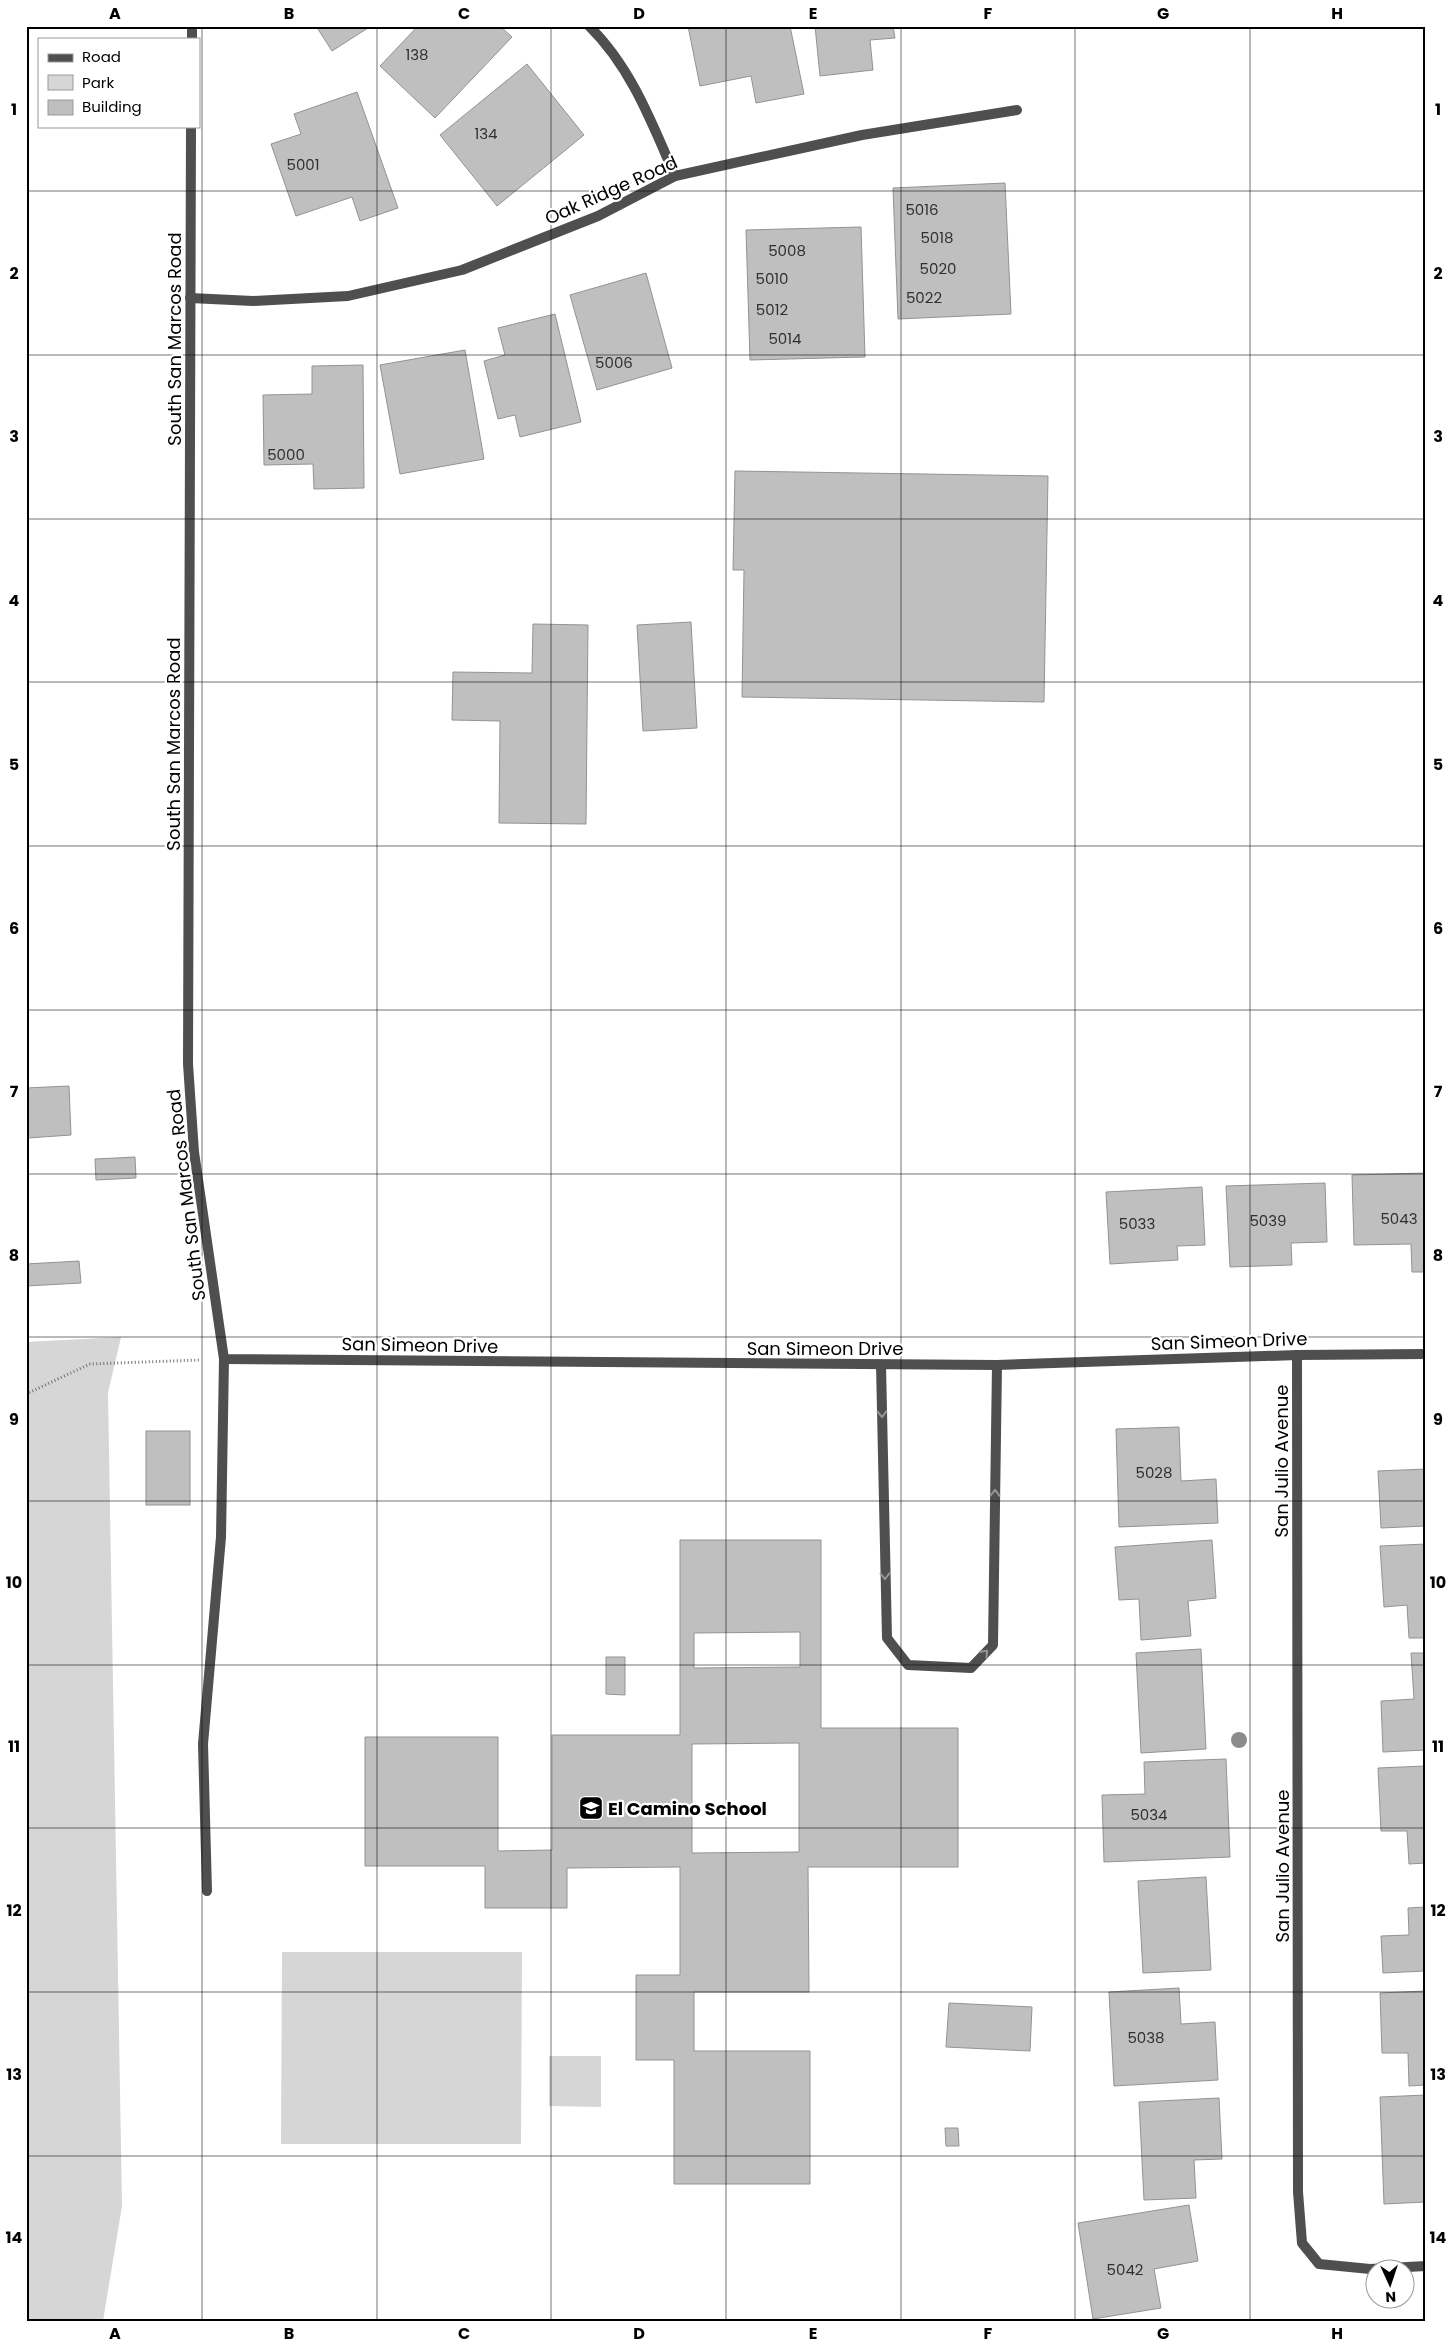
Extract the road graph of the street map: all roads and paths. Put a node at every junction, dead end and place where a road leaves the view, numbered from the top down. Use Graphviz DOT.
graph roads {
  1 [pos="589,26"];
  2 [pos="1018,110"];
  3 [pos="191,128"];
  4 [pos="675,176"];
  5 [pos="190,298"];
  6 [pos="1426,1354"];
  7 [pos="1297,1355"];
  8 [pos="224,1359"];
  9 [pos="881,1365"];
  10 [pos="997,1365"];
  11 [pos="26,1394"];
  12 [pos="207,1891"];
  13 [pos="1426,2266"];
  1 -- 4 [label="street"];
  2 -- 4 [label="street, Oak Ridge Road"];
  3 -- 5 [label="street, South San Marcos Road"];
  4 -- 5 [label="street, Oak Ridge Road"];
  5 -- 8 [label="street, South San Marcos Road"];
  6 -- 7 [label="street, San Simeon Drive"];
  7 -- 10 [label="street, San Simeon Drive"];
  7 -- 13 [label="street, San Julio Avenue"];
  8 -- 9 [label="street, San Simeon Drive"];
  8 -- 11 [label="path"];
  8 -- 12 [label="street, South San Marcos Road"];
  9 -- 10 [label="street, San Simeon Drive"];
  9 -- 10 [label="street, one-way"];
}
